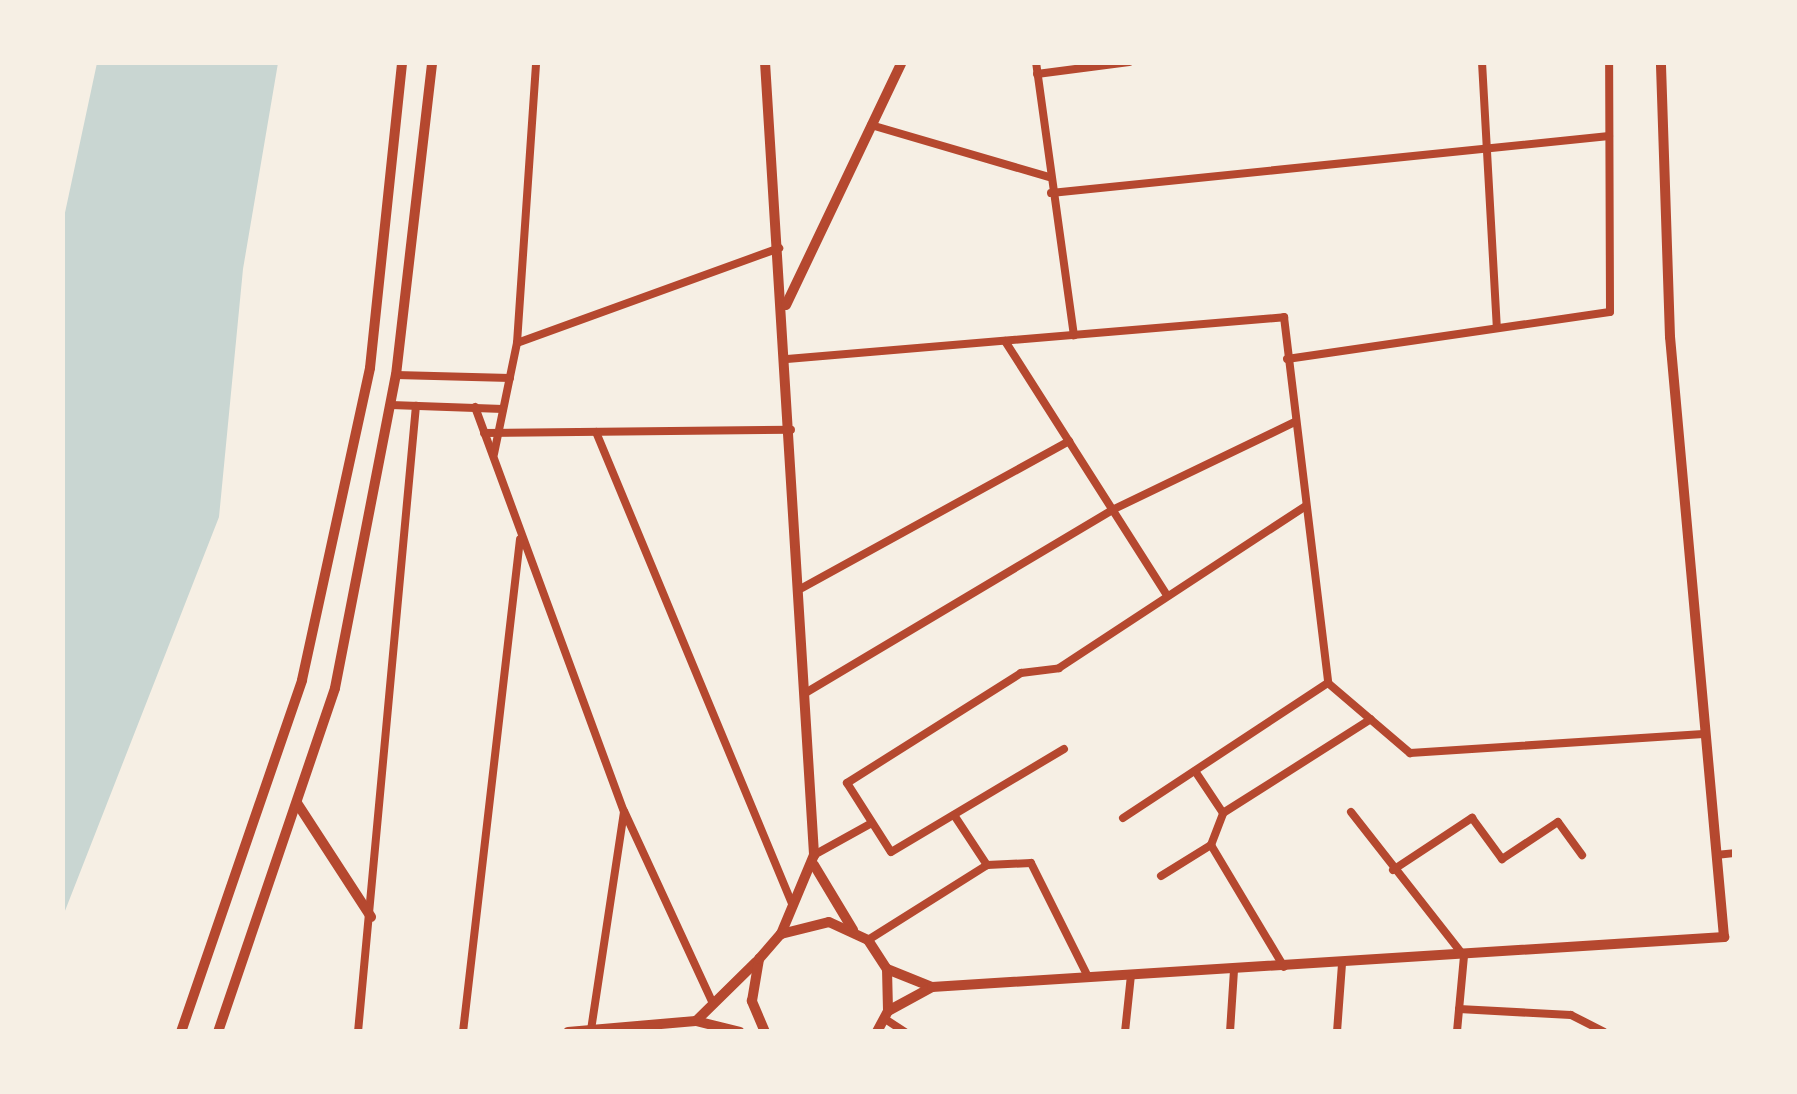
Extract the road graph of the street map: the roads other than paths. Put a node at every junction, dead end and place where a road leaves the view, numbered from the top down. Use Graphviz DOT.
graph roads {
  1 [pos="402,62"];
  2 [pos="432,62"];
  3 [pos="536,62"];
  4 [pos="766,62"];
  5 [pos="902,62"];
  6 [pos="1036,62"];
  7 [pos="1129,62"];
  8 [pos="1482,62"];
  9 [pos="1609,62"];
  10 [pos="1661,62"];
  11 [pos="1037,74"];
  12 [pos="871,124"];
  13 [pos="1609,136"];
  14 [pos="1486,148"];
  15 [pos="1049,176"];
  16 [pos="1051,193"];
  17 [pos="389,246"];
  18 [pos="413,248"];
  19 [pos="778,248"];
  20 [pos="784,309"];
  21 [pos="1496,328"];
  22 [pos="1074,335"];
  23 [pos="1004,340"];
  24 [pos="517,343"];
  25 [pos="788,359"];
  26 [pos="1287,359"];
  27 [pos="396,374"];
  28 [pos="510,378"];
  29 [pos="391,405"];
  30 [pos="416,406"];
  31 [pos="475,408"];
  32 [pos="503,408"];
  33 [pos="1295,422"];
  34 [pos="791,430"];
  35 [pos="498,432"];
  36 [pos="596,432"];
  37 [pos="484,433"];
  38 [pos="1068,441"];
  39 [pos="494,458"];
  40 [pos="1306,506"];
  41 [pos="1112,510"];
  42 [pos="521,534"];
  43 [pos="802,588"];
  44 [pos="1167,595"];
  45 [pos="1328,683"];
  46 [pos="807,692"];
  47 [pos="1371,719"];
  48 [pos="1703,734"];
  49 [pos="1064,749"];
  50 [pos="1195,771"];
  51 [pos="297,803"];
  52 [pos="624,811"];
  53 [pos="1350,812"];
  54 [pos="1224,813"];
  55 [pos="954,816"];
  56 [pos="1124,818"];
  57 [pos="872,823"];
  58 [pos="1211,845"];
  59 [pos="1734,853"];
  60 [pos="1716,855"];
  61 [pos="1582,856"];
  62 [pos="814,859"];
  63 [pos="988,865"];
  64 [pos="1393,870"];
  65 [pos="1161,876"];
  66 [pos="794,910"];
  67 [pos="371,917"];
  68 [pos="854,930"];
  69 [pos="781,934"];
  70 [pos="1729,937"];
  71 [pos="868,940"];
  72 [pos="1464,956"];
  73 [pos="759,960"];
  74 [pos="1342,964"];
  75 [pos="1284,967"];
  76 [pos="887,969"];
  77 [pos="1234,970"];
  78 [pos="1131,975"];
  79 [pos="1088,977"];
  80 [pos="932,987"];
  81 [pos="714,1004"];
  82 [pos="1459,1009"];
  83 [pos="886,1015"];
  84 [pos="696,1021"];
  85 [pos="592,1030"];
  86 [pos="181,1032"];
  87 [pos="218,1032"];
  88 [pos="358,1032"];
  89 [pos="464,1032"];
  90 [pos="568,1032"];
  91 [pos="740,1032"];
  92 [pos="765,1032"];
  93 [pos="877,1032"];
  94 [pos="906,1032"];
  95 [pos="1126,1032"];
  96 [pos="1230,1032"];
  97 [pos="1336,1032"];
  98 [pos="1457,1032"];
  99 [pos="1604,1032"];
  1 -- 17 [label="street"];
  2 -- 18 [label="street"];
  3 -- 24 [label="street"];
  4 -- 19 [label="street"];
  5 -- 12 [label="street"];
  6 -- 11 [label="street"];
  7 -- 11 [label="street"];
  8 -- 14 [label="street"];
  9 -- 13 [label="street"];
  10 -- 48 [label="street"];
  11 -- 15 [label="street"];
  12 -- 15 [label="street"];
  12 -- 20 [label="street"];
  13 -- 14 [label="street"];
  13 -- 21 [label="street"];
  14 -- 16 [label="street"];
  14 -- 21 [label="street"];
  15 -- 16 [label="street"];
  16 -- 22 [label="street"];
  17 -- 18 [label="street"];
  17 -- 86 [label="street"];
  18 -- 27 [label="street"];
  19 -- 20 [label="street"];
  19 -- 24 [label="street"];
  20 -- 25 [label="street"];
  21 -- 26 [label="street"];
  22 -- 23 [label="street"];
  22 -- 26 [label="street"];
  23 -- 25 [label="street"];
  23 -- 38 [label="street"];
  24 -- 28 [label="street"];
  25 -- 34 [label="street"];
  26 -- 33 [label="street"];
  27 -- 28 [label="street"];
  27 -- 29 [label="street"];
  28 -- 32 [label="street"];
  29 -- 30 [label="street"];
  29 -- 51 [label="street"];
  30 -- 31 [label="street"];
  30 -- 67 [label="street"];
  31 -- 32 [label="street"];
  31 -- 37 [label="street"];
  32 -- 35 [label="street"];
  33 -- 40 [label="street"];
  33 -- 41 [label="street"];
  34 -- 36 [label="street"];
  34 -- 43 [label="street"];
  35 -- 36 [label="street"];
  35 -- 37 [label="street"];
  35 -- 39 [label="street"];
  36 -- 66 [label="street"];
  37 -- 39 [label="street"];
  38 -- 41 [label="street"];
  38 -- 43 [label="street"];
  39 -- 42 [label="street"];
  40 -- 44 [label="street"];
  40 -- 45 [label="street"];
  41 -- 44 [label="street"];
  41 -- 46 [label="street"];
  42 -- 52 [label="street"];
  42 -- 89 [label="street"];
  43 -- 46 [label="street"];
  44 -- 57 [label="street"];
  45 -- 47 [label="street"];
  45 -- 50 [label="street"];
  46 -- 62 [label="street"];
  47 -- 48 [label="street"];
  47 -- 54 [label="street"];
  48 -- 60 [label="street"];
  49 -- 55 [label="street"];
  50 -- 54 [label="street"];
  50 -- 56 [label="street"];
  51 -- 67 [label="street"];
  51 -- 87 [label="street"];
  52 -- 81 [label="street"];
  52 -- 85 [label="street"];
  53 -- 64 [label="street"];
  54 -- 58 [label="street"];
  55 -- 57 [label="street"];
  55 -- 63 [label="street"];
  57 -- 62 [label="street"];
  58 -- 65 [label="street"];
  58 -- 75 [label="street"];
  59 -- 60 [label="street"];
  60 -- 70 [label="street"];
  61 -- 64 [label="street"];
  62 -- 66 [label="street"];
  62 -- 68 [label="street"];
  63 -- 71 [label="street"];
  63 -- 79 [label="street"];
  64 -- 72 [label="street"];
  66 -- 69 [label="street"];
  67 -- 88 [label="street"];
  68 -- 69 [label="street"];
  68 -- 71 [label="street"];
  69 -- 73 [label="street"];
  70 -- 72 [label="street"];
  71 -- 76 [label="street"];
  72 -- 74 [label="street"];
  72 -- 82 [label="street"];
  73 -- 81 [label="street"];
  73 -- 92 [label="street"];
  74 -- 75 [label="street"];
  74 -- 97 [label="street"];
  75 -- 77 [label="street"];
  76 -- 80 [label="street"];
  76 -- 83 [label="street"];
  77 -- 78 [label="street"];
  77 -- 96 [label="street"];
  78 -- 79 [label="street"];
  78 -- 95 [label="street"];
  79 -- 80 [label="street"];
  80 -- 83 [label="street"];
  81 -- 84 [label="street"];
  82 -- 98 [label="street"];
  82 -- 99 [label="street"];
  83 -- 93 [label="street"];
  83 -- 94 [label="street"];
  84 -- 85 [label="street"];
  84 -- 91 [label="street"];
  85 -- 90 [label="street"];
}
